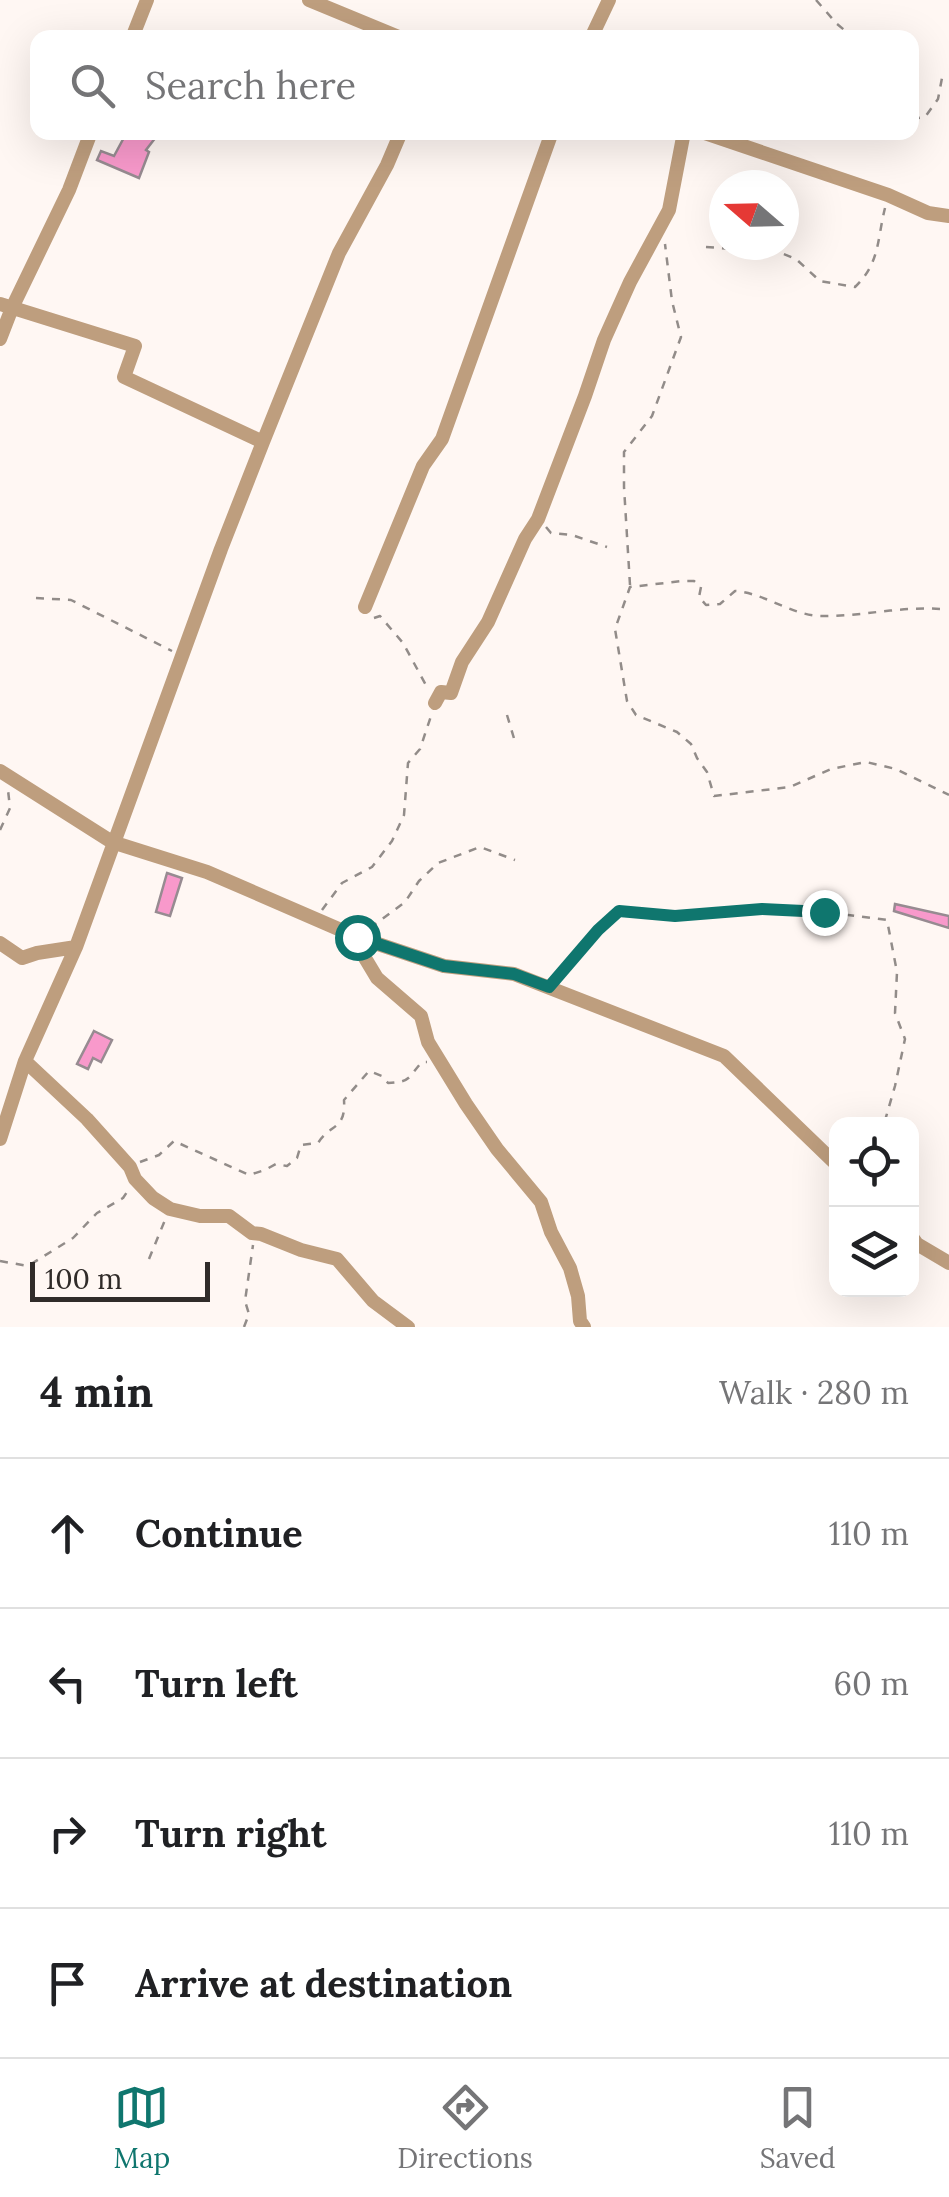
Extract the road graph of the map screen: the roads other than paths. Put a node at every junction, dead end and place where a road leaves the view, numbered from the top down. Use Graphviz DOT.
graph roads {
  1 [pos="147,0"];
  2 [pos="309,0"];
  3 [pos="609,0"];
  4 [pos="135,30"];
  5 [pos="382,30"];
  6 [pos="594,30"];
  7 [pos="88,140"];
  8 [pos="398,140"];
  9 [pos="549,140"];
  10 [pos="683,140"];
  11 [pos="726,140"];
  12 [pos="949,216"];
  13 [pos="6,306"];
  14 [pos="0,339"];
  15 [pos="263,442"];
  16 [pos="366,607"];
  17 [pos="435,703"];
  18 [pos="2,772"];
  19 [pos="112,842"];
  20 [pos="357,937"];
  21 [pos="0,943"];
  22 [pos="76,947"];
  23 [pos="25,1061"];
  24 [pos="0,1139"];
  25 [pos="829,1157"];
  26 [pos="919,1245"];
  27 [pos="949,1262"];
  28 [pos="408,1327"];
  29 [pos="584,1327"];
  1 -- 4 [label="street"];
  2 -- 5 [label="street"];
  3 -- 6 [label="street"];
  7 -- 13 [label="street"];
  8 -- 15 [label="street"];
  9 -- 16 [label="street"];
  10 -- 17 [label="street"];
  11 -- 12 [label="street"];
  13 -- 14 [label="street"];
  13 -- 15 [label="street"];
  15 -- 19 [label="street"];
  18 -- 19 [label="street"];
  19 -- 20 [label="street"];
  19 -- 22 [label="street"];
  20 -- 25 [label="street"];
  20 -- 29 [label="street"];
  21 -- 22 [label="street"];
  22 -- 23 [label="street"];
  23 -- 24 [label="street"];
  23 -- 28 [label="street"];
  26 -- 27 [label="street"];
}
